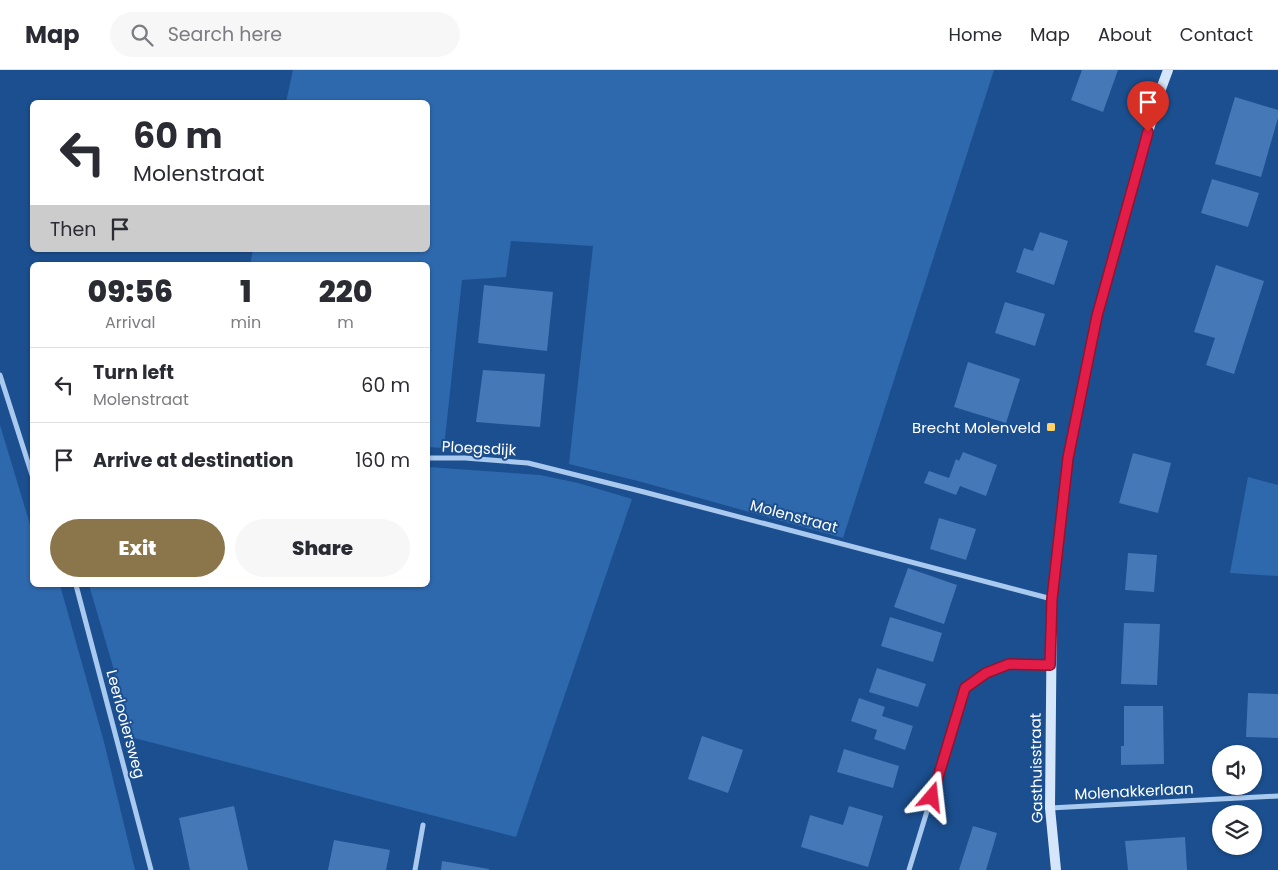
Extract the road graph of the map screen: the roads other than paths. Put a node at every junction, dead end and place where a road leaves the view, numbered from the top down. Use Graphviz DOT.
graph roads {
  1 [pos="1168,70"];
  2 [pos="0,375"];
  3 [pos="430,458"];
  4 [pos="528,463"];
  5 [pos="30,469"];
  6 [pos="77,587"];
  7 [pos="1052,599"];
  8 [pos="1050,665"];
  9 [pos="1278,796"];
  10 [pos="1050,808"];
  11 [pos="423,825"];
  12 [pos="151,870"];
  13 [pos="415,870"];
  14 [pos="909,870"];
  15 [pos="1056,870"];
  1 -- 7 [label="main road"];
  2 -- 5 [label="street"];
  3 -- 4 [label="street, Ploegsdijk"];
  4 -- 7 [label="street, Molenstraat"];
  6 -- 12 [label="street, Leerlooiersweg"];
  7 -- 8 [label="main road"];
  8 -- 10 [label="main road, Gasthuisstraat"];
  8 -- 14 [label="street"];
  9 -- 10 [label="street, Molenakkerlaan"];
  10 -- 15 [label="main road, Gasthuisstraat"];
  11 -- 13 [label="street"];
}
